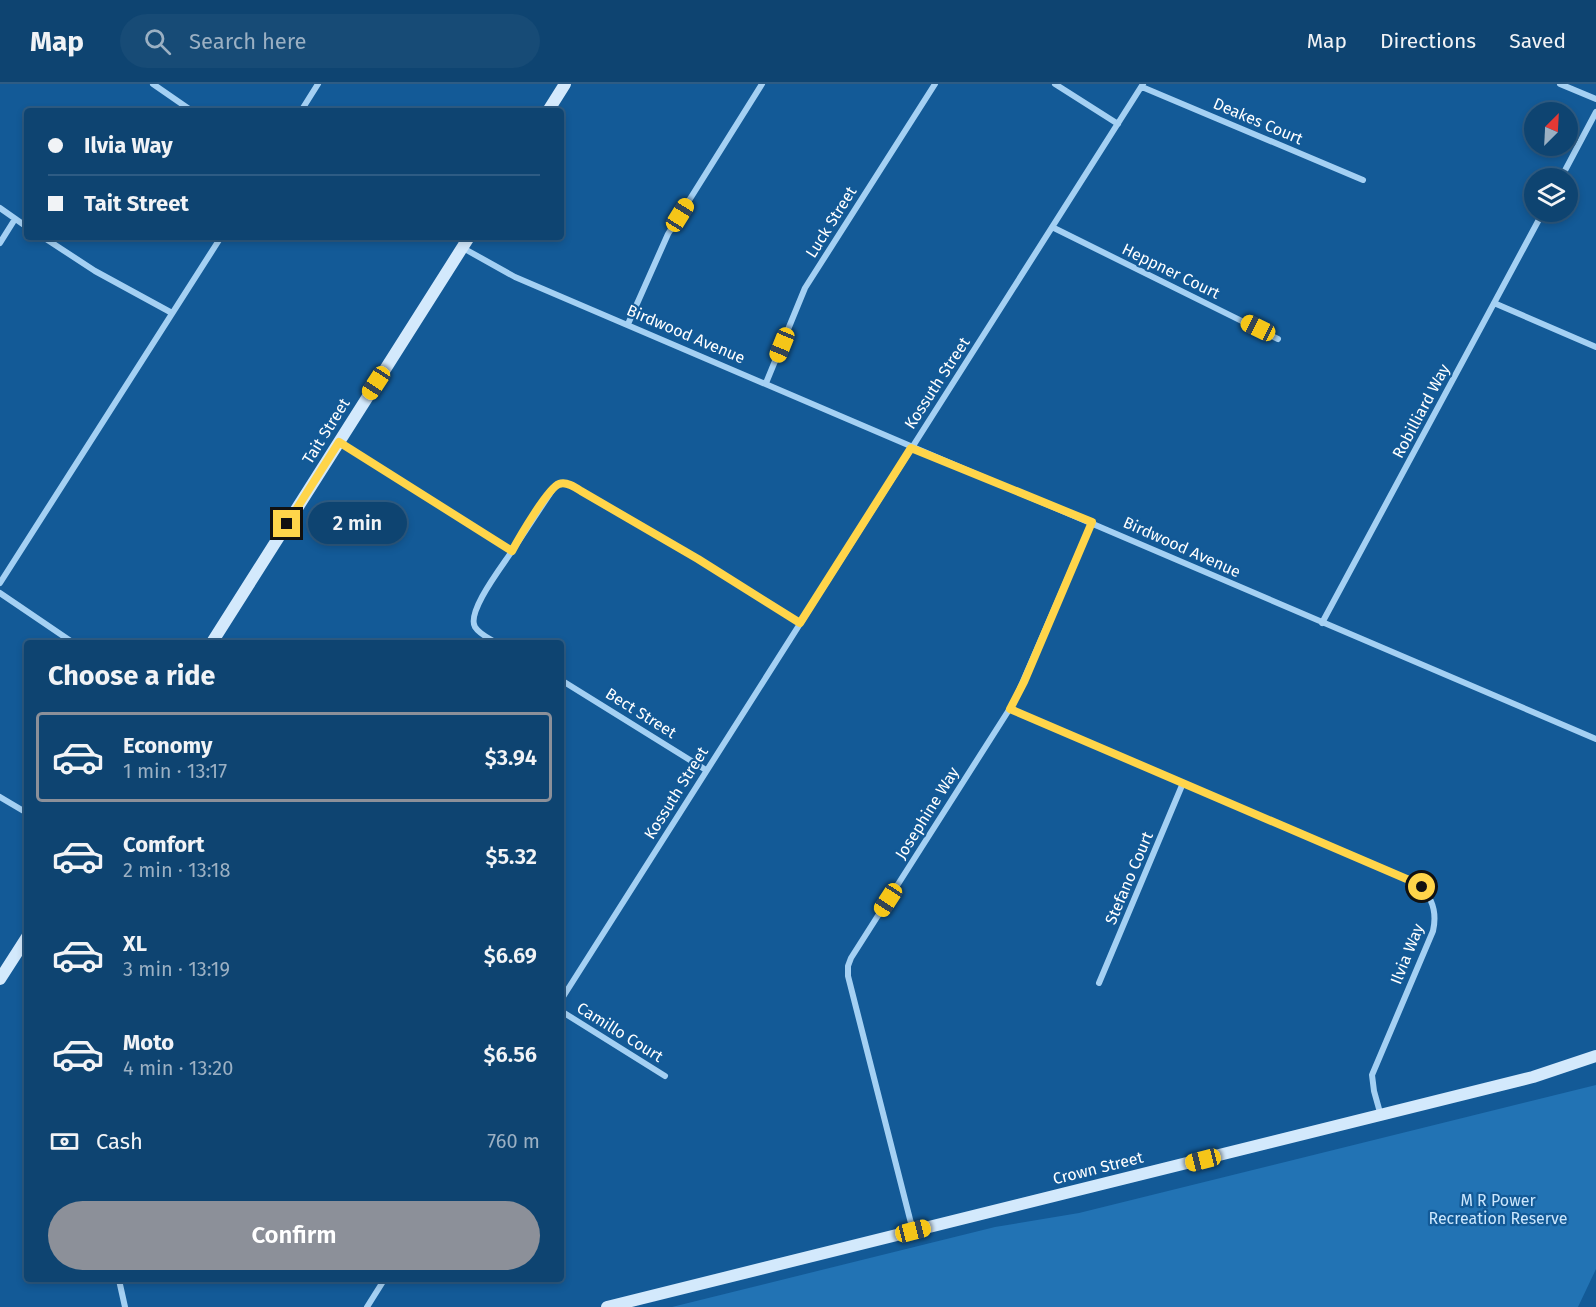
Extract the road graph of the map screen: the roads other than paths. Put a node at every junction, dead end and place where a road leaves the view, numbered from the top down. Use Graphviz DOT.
graph roads {
  1 [pos="153,84"];
  2 [pos="318,84"];
  3 [pos="565,84"];
  4 [pos="762,84"];
  5 [pos="935,84"];
  6 [pos="1054,84"];
  7 [pos="1560,84"];
  8 [pos="1142,85"];
  9 [pos="1596,99"];
  10 [pos="188,108"];
  11 [pos="303,108"];
  12 [pos="550,108"];
  13 [pos="1596,112"];
  14 [pos="1118,124"];
  15 [pos="1566,168"];
  16 [pos="1363,180"];
  17 [pos="0,208"];
  18 [pos="15,219"];
  19 [pos="1538,222"];
  20 [pos="24,225"];
  21 [pos="1052,227"];
  22 [pos="48,240"];
  23 [pos="219,240"];
  24 [pos="465,242"];
  25 [pos="0,243"];
  26 [pos="1494,303"];
  27 [pos="172,313"];
  28 [pos="628,324"];
  29 [pos="1278,339"];
  30 [pos="1596,347"];
  31 [pos="766,383"];
  32 [pos="339,442"];
  33 [pos="911,448"];
  34 [pos="1092,522"];
  35 [pos="512,551"];
  36 [pos="0,583"];
  37 [pos="0,593"];
  38 [pos="800,623"];
  39 [pos="1322,623"];
  40 [pos="69,640"];
  41 [pos="214,640"];
  42 [pos="493,640"];
  43 [pos="564,682"];
  44 [pos="1010,709"];
  45 [pos="1596,739"];
  46 [pos="706,770"];
  47 [pos="1183,783"];
  48 [pos="0,797"];
  49 [pos="24,811"];
  50 [pos="24,942"];
  51 [pos="0,979"];
  52 [pos="1099,983"];
  53 [pos="564,995"];
  54 [pos="564,1013"];
  55 [pos="1596,1056"];
  56 [pos="665,1076"];
  57 [pos="1381,1116"];
  58 [pos="913,1231"];
  59 [pos="119,1282"];
  60 [pos="383,1282"];
  61 [pos="125,1307"];
  62 [pos="367,1307"];
  63 [pos="607,1307"];
  1 -- 10 [label="street"];
  2 -- 11 [label="street"];
  3 -- 12 [label="street"];
  4 -- 28 [label="street"];
  5 -- 31 [label="street, Luck Street"];
  6 -- 14 [label="street"];
  7 -- 9 [label="street"];
  8 -- 14 [label="street, Kossuth Street"];
  8 -- 16 [label="street, Deakes Court"];
  13 -- 15 [label="street"];
  14 -- 21 [label="street, Kossuth Street"];
  17 -- 18 [label="street"];
  18 -- 20 [label="street"];
  18 -- 25 [label="street"];
  19 -- 26 [label="street, Robilliard Way"];
  21 -- 29 [label="street, Heppner Court"];
  21 -- 33 [label="street, Kossuth Street"];
  22 -- 27 [label="street"];
  23 -- 27 [label="street"];
  24 -- 28 [label="street, Birdwood Avenue"];
  24 -- 32 [label="street, Tait Street"];
  26 -- 30 [label="street"];
  26 -- 39 [label="street, Robilliard Way"];
  27 -- 36 [label="street"];
  28 -- 31 [label="street, Birdwood Avenue"];
  31 -- 33 [label="street, Birdwood Avenue"];
  32 -- 35 [label="street"];
  32 -- 41 [label="street, Tait Street"];
  33 -- 34 [label="street, Birdwood Avenue"];
  33 -- 38 [label="street, Kossuth Street"];
  34 -- 39 [label="street, Birdwood Avenue"];
  34 -- 44 [label="street, Josephine Way"];
  35 -- 38 [label="street"];
  35 -- 42 [label="street"];
  37 -- 40 [label="street"];
  38 -- 46 [label="street, Kossuth Street"];
  39 -- 45 [label="street, Birdwood Avenue"];
  43 -- 46 [label="street, Bect Street"];
  44 -- 47 [label="street, Ilvia Way"];
  44 -- 58 [label="street, Josephine Way"];
  46 -- 53 [label="street, Kossuth Street"];
  47 -- 52 [label="street, Stefano Court"];
  47 -- 57 [label="street, Ilvia Way"];
  48 -- 49 [label="street"];
  50 -- 51 [label="street"];
  54 -- 56 [label="street, Camillo Court"];
  55 -- 57 [label="street, Crown Street"];
  57 -- 58 [label="street, Crown Street"];
  58 -- 63 [label="street, Crown Street"];
  59 -- 61 [label="street"];
  60 -- 62 [label="street"];
}
